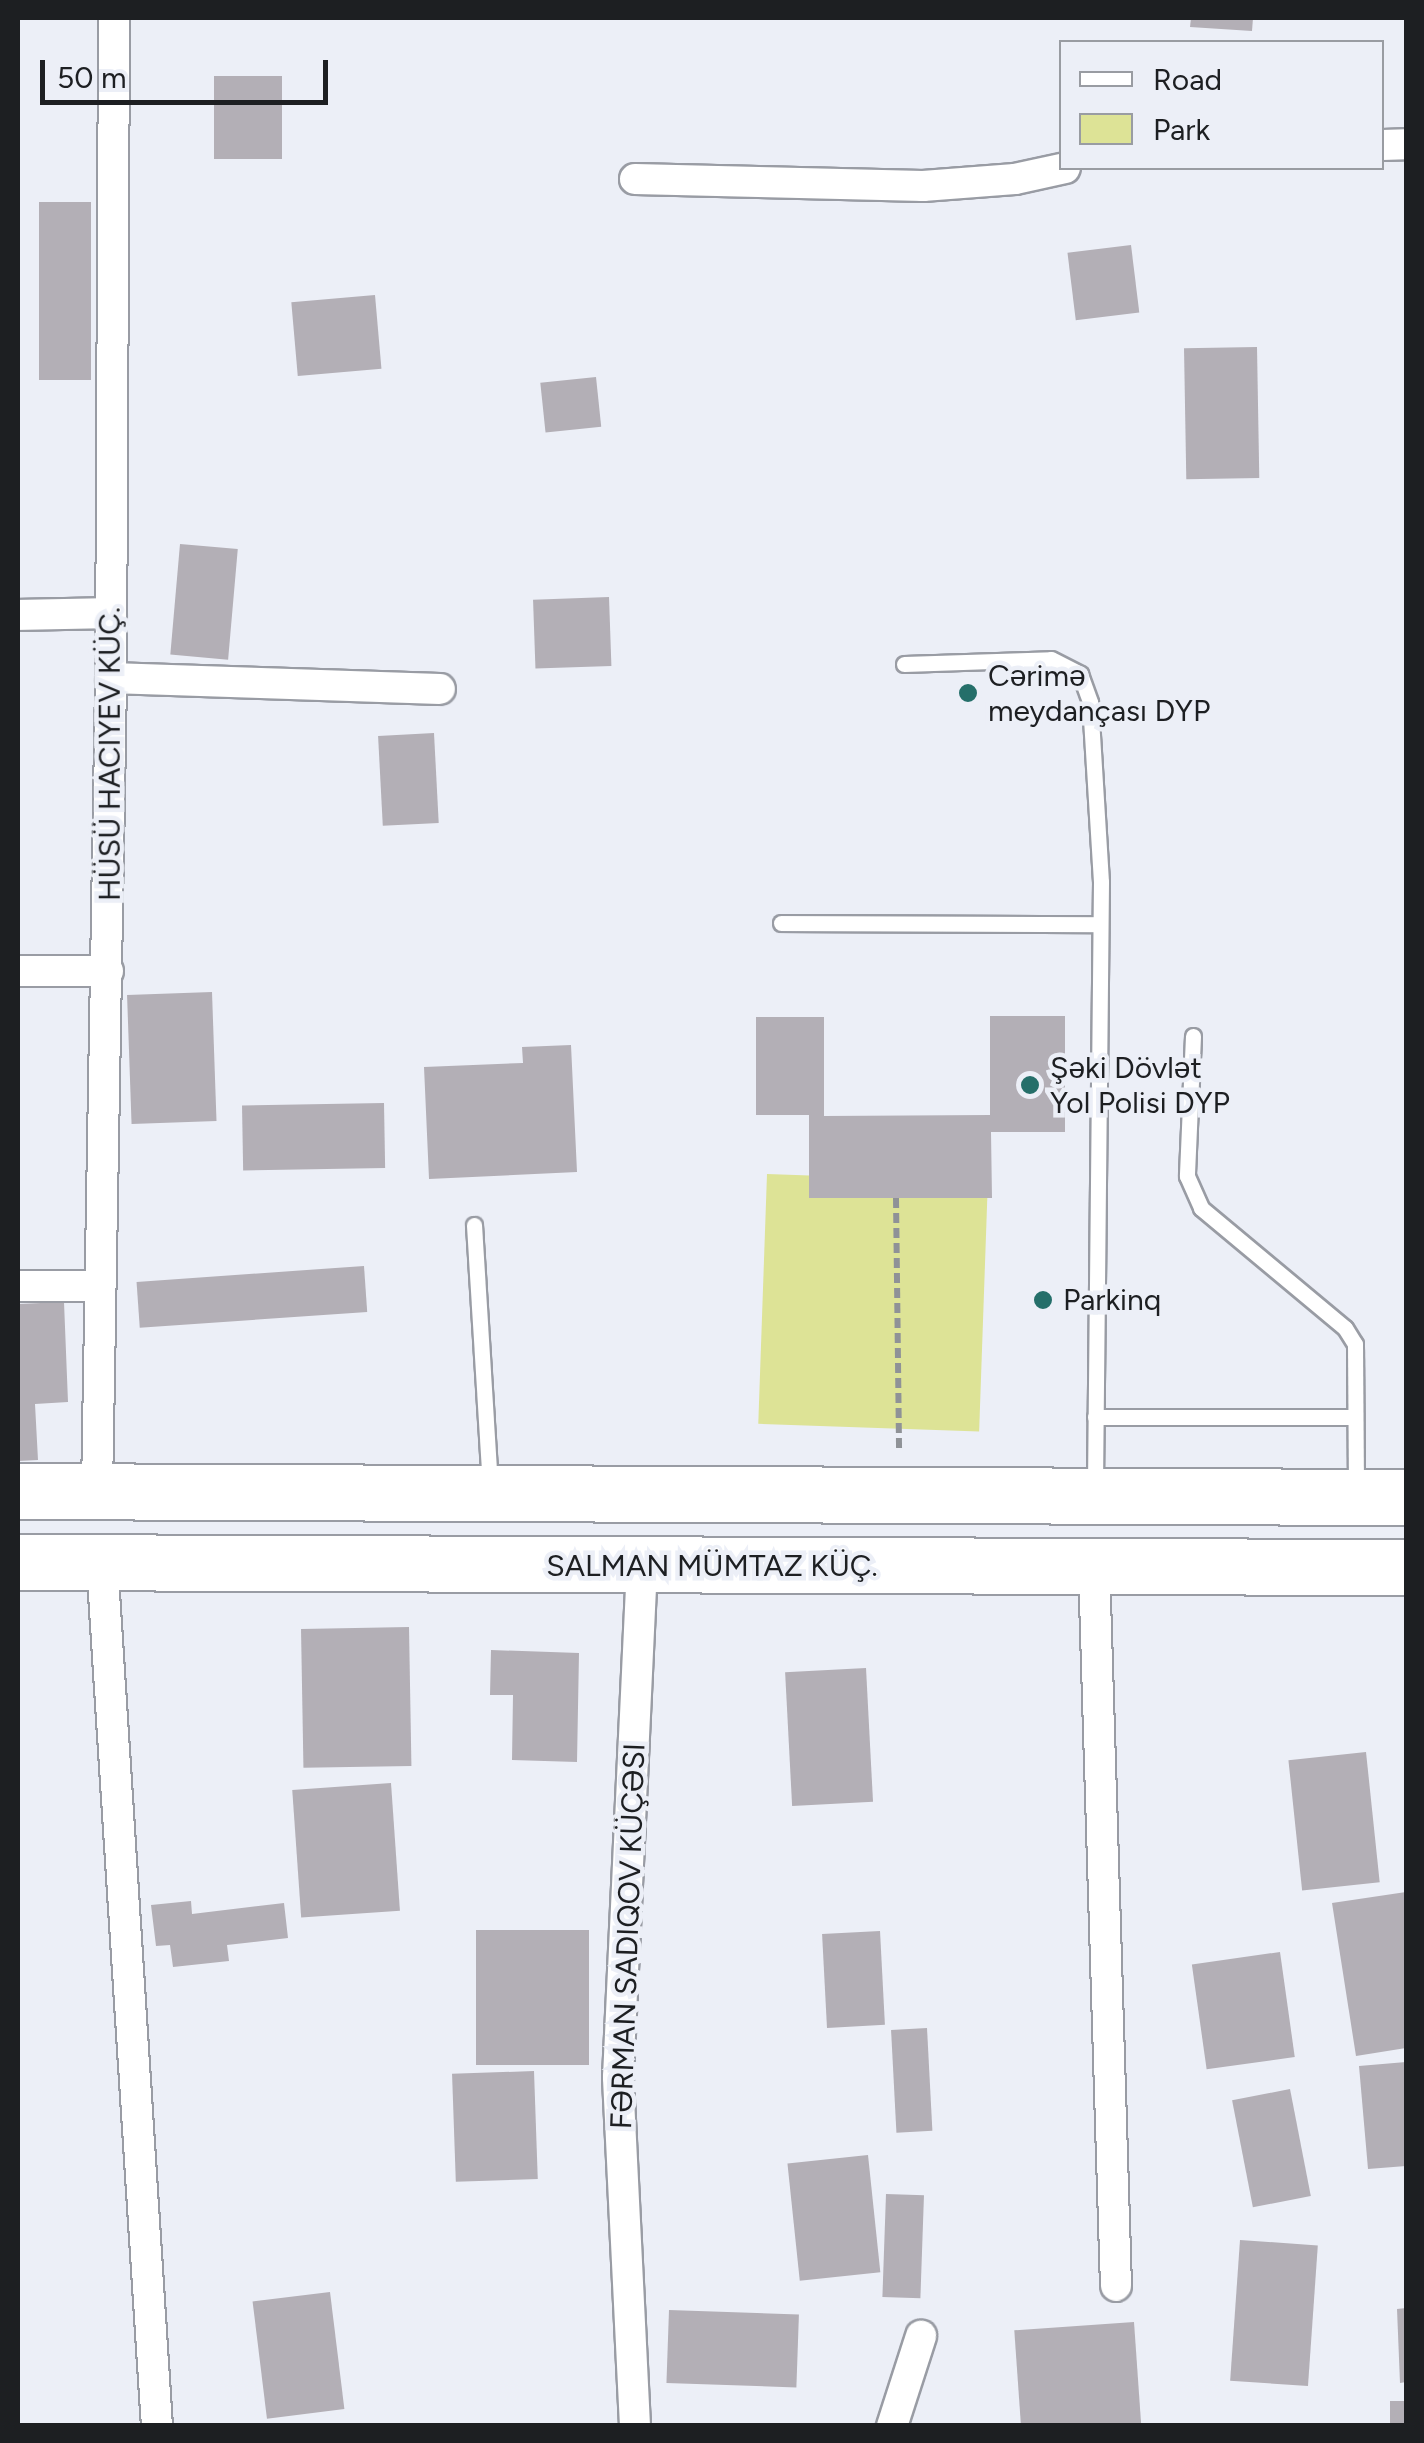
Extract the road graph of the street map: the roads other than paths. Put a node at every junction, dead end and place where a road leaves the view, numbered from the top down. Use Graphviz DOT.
graph roads {
  1 [pos="114,18"];
  2 [pos="1059,169"];
  3 [pos="635,179"];
  4 [pos="111,614"];
  5 [pos="18,615"];
  6 [pos="904,664"];
  7 [pos="112,678"];
  8 [pos="440,689"];
  9 [pos="782,923"];
  10 [pos="1100,924"];
  11 [pos="18,971"];
  12 [pos="108,971"];
  13 [pos="1192,1036"];
  14 [pos="474,1224"];
  15 [pos="18,1286"];
  16 [pos="100,1286"];
  17 [pos="1096,1417"];
  18 [pos="1354,1417"];
  19 [pos="18,1491"];
  20 [pos="97,1491"];
  21 [pos="181,1492"];
  22 [pos="490,1492"];
  23 [pos="1381,1497"];
  24 [pos="1095,1498"];
  25 [pos="18,1562"];
  26 [pos="102,1562"];
  27 [pos="179,1562"];
  28 [pos="642,1567"];
  29 [pos="1094,1567"];
  30 [pos="1406,1567"];
  31 [pos="1116,2286"];
  32 [pos="920,2336"];
  33 [pos="157,2426"];
  34 [pos="636,2426"];
  35 [pos="892,2426"];
  1 -- 4 [label="street"];
  2 -- 3 [label="street"];
  4 -- 5 [label="street"];
  4 -- 7 [label="street"];
  6 -- 10 [label="lane"];
  7 -- 8 [label="street"];
  7 -- 12 [label="street"];
  9 -- 10 [label="lane"];
  10 -- 17 [label="lane"];
  11 -- 12 [label="street"];
  12 -- 16 [label="street"];
  13 -- 18 [label="lane"];
  14 -- 22 [label="lane"];
  15 -- 16 [label="street"];
  16 -- 20 [label="street"];
  17 -- 18 [label="lane"];
  17 -- 24 [label="lane"];
  18 -- 23 [label="lane"];
  19 -- 20 [label="highway"];
  20 -- 21 [label="highway"];
  21 -- 22 [label="highway"];
  21 -- 27 [label="highway"];
  22 -- 24 [label="highway"];
  23 -- 24 [label="highway"];
  24 -- 29 [label="highway"];
  25 -- 26 [label="highway, SALMAN MÜMTAZ KÜÇ."];
  26 -- 27 [label="highway, SALMAN MÜMTAZ KÜÇ."];
  26 -- 33 [label="street"];
  27 -- 28 [label="highway, SALMAN MÜMTAZ KÜÇ."];
  28 -- 29 [label="highway, SALMAN MÜMTAZ KÜÇ."];
  28 -- 34 [label="street"];
  29 -- 30 [label="highway, SALMAN MÜMTAZ KÜÇ."];
  29 -- 31 [label="street"];
  32 -- 35 [label="street"];
}
